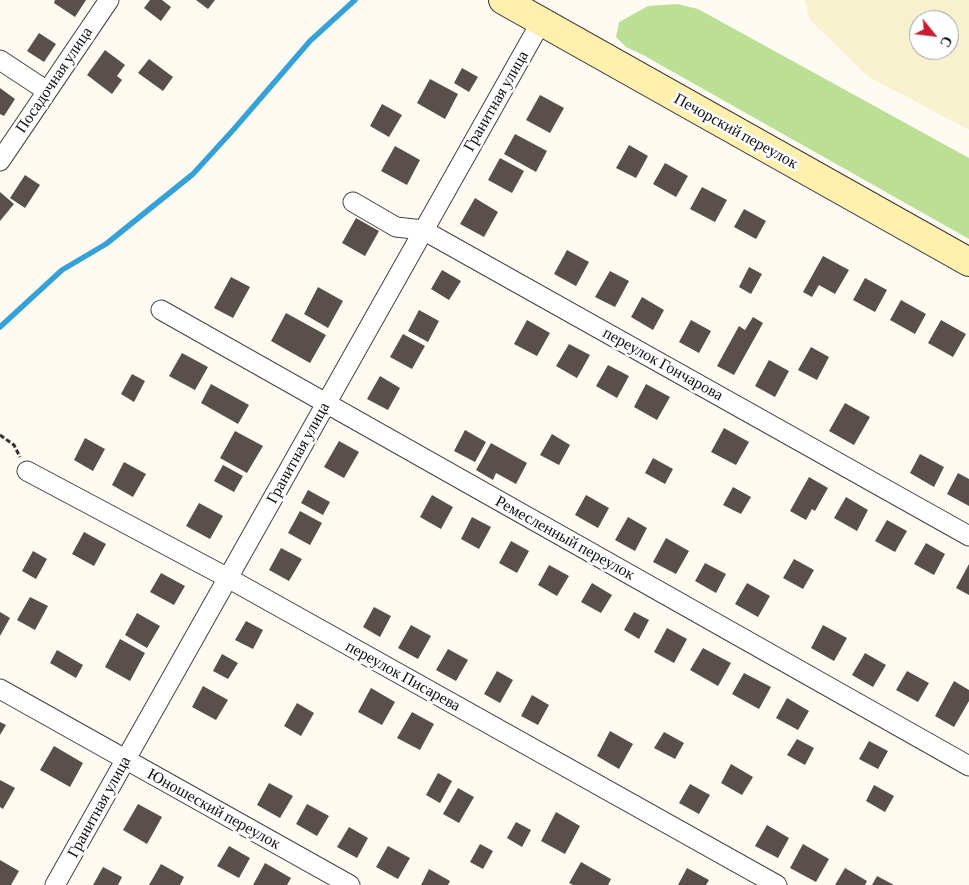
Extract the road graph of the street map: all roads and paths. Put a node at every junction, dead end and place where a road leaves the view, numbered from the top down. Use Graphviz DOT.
graph roads {
  1 [pos="109,0"];
  2 [pos="503,0"];
  3 [pos="541,22"];
  4 [pos="0,60"];
  5 [pos="47,91"];
  6 [pos="0,161"];
  7 [pos="353,202"];
  8 [pos="423,230"];
  9 [pos="969,262"];
  10 [pos="161,310"];
  11 [pos="326,403"];
  12 [pos="0,435"];
  13 [pos="27,471"];
  14 [pos="969,536"];
  15 [pos="228,578"];
  16 [pos="0,689"];
  17 [pos="126,760"];
  18 [pos="969,766"];
  19 [pos="55,885"];
  20 [pos="350,885"];
  21 [pos="777,885"];
  1 -- 5 [label="street, Посадочная улица"];
  2 -- 3 [label="street, Печорский переулок"];
  3 -- 8 [label="street, Гранитная улица"];
  3 -- 9 [label="street, Печорский переулок"];
  4 -- 5 [label="street"];
  5 -- 6 [label="street, Посадочная улица"];
  7 -- 8 [label="street, переулок Гончарова"];
  8 -- 11 [label="street, Гранитная улица"];
  8 -- 14 [label="street, переулок Гончарова"];
  10 -- 11 [label="street, Ремесленный переулок"];
  11 -- 15 [label="street, Гранитная улица"];
  11 -- 18 [label="street, Ремесленный переулок"];
  12 -- 13 [label="path"];
  13 -- 15 [label="street, переулок Писарева"];
  15 -- 17 [label="street, Гранитная улица"];
  15 -- 21 [label="street, переулок Писарева"];
  16 -- 17 [label="street, Юношеский переулок"];
  17 -- 19 [label="street, Гранитная улица"];
  17 -- 20 [label="street, Юношеский переулок"];
}
